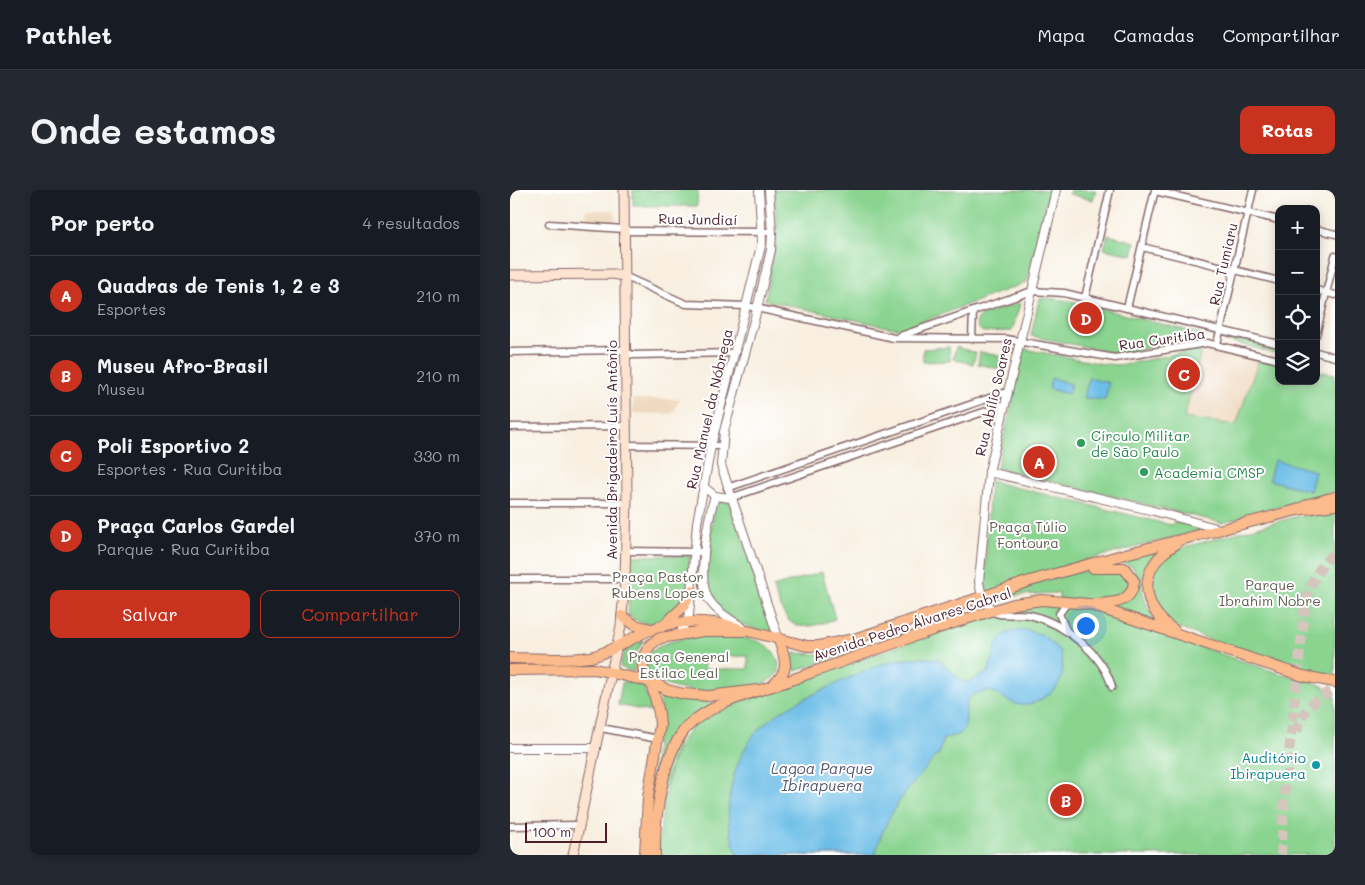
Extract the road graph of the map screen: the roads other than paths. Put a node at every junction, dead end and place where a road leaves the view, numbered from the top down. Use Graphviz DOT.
graph roads {
  1 [pos="624,190"];
  2 [pos="759,190"];
  3 [pos="769,190"];
  4 [pos="1056,190"];
  5 [pos="1110,190"];
  6 [pos="1155,190"];
  7 [pos="1253,190"];
  8 [pos="1248,213"];
  9 [pos="1275,219"];
  10 [pos="549,224"];
  11 [pos="624,230"];
  12 [pos="1320,230"];
  13 [pos="763,232"];
  14 [pos="772,232"];
  15 [pos="1335,234"];
  16 [pos="1142,247"];
  17 [pos="1335,256"];
  18 [pos="1234,270"];
  19 [pos="510,275"];
  20 [pos="624,276"];
  21 [pos="1275,280"];
  22 [pos="1032,291"];
  23 [pos="1320,291"];
  24 [pos="1326,293"];
  25 [pos="1335,295"];
  26 [pos="1085,298"];
  27 [pos="747,306"];
  28 [pos="758,308"];
  29 [pos="1127,308"];
  30 [pos="973,311"];
  31 [pos="1320,318"];
  32 [pos="1220,330"];
  33 [pos="894,338"];
  34 [pos="972,338"];
  35 [pos="1019,340"];
  36 [pos="1275,343"];
  37 [pos="1217,344"];
  38 [pos="510,352"];
  39 [pos="625,352"];
  40 [pos="736,353"];
  41 [pos="1320,353"];
  42 [pos="1335,357"];
  43 [pos="1275,359"];
  44 [pos="1007,392"];
  45 [pos="1004,405"];
  46 [pos="719,414"];
  47 [pos="728,416"];
  48 [pos="626,426"];
  49 [pos="510,428"];
  50 [pos="868,440"];
  51 [pos="626,445"];
  52 [pos="711,446"];
  53 [pos="722,446"];
  54 [pos="870,450"];
  55 [pos="989,472"];
  56 [pos="704,487"];
  57 [pos="727,488"];
  58 [pos="715,496"];
  59 [pos="1335,497"];
  60 [pos="730,498"];
  61 [pos="627,502"];
  62 [pos="510,503"];
  63 [pos="1335,505"];
  64 [pos="1297,510"];
  65 [pos="1222,530"];
  66 [pos="1184,540"];
  67 [pos="626,551"];
  68 [pos="694,551"];
  69 [pos="704,552"];
  70 [pos="1073,570"];
  71 [pos="510,579"];
  72 [pos="625,579"];
  73 [pos="692,591"];
  74 [pos="982,597"];
  75 [pos="1069,601"];
  76 [pos="1088,604"];
  77 [pos="992,610"];
  78 [pos="622,616"];
  79 [pos="687,622"];
  80 [pos="662,627"];
  81 [pos="651,630"];
  82 [pos="748,631"];
  83 [pos="1068,633"];
  84 [pos="680,634"];
  85 [pos="1182,636"];
  86 [pos="778,637"];
  87 [pos="617,647"];
  88 [pos="510,658"];
  89 [pos="510,670"];
  90 [pos="612,672"];
  91 [pos="651,682"];
  92 [pos="1335,682"];
  93 [pos="774,685"];
  94 [pos="1112,687"];
  95 [pos="758,690"];
  96 [pos="601,728"];
  97 [pos="658,738"];
  98 [pos="510,748"];
  99 [pos="596,748"];
  100 [pos="580,825"];
  101 [pos="510,826"];
  102 [pos="573,855"];
  103 [pos="645,855"];
  104 [pos="655,855"];
  1 -- 11 [label="main road, Avenida Brigadeiro Luís Antônio"];
  2 -- 13 [label="street, Rua Manuel da Nóbrega"];
  3 -- 14 [label="street, Rua Manuel da Nóbrega"];
  4 -- 22 [label="street, Rua Abílio Soares"];
  5 -- 26 [label="street"];
  6 -- 8 [label="street"];
  6 -- 16 [label="street"];
  7 -- 8 [label="street, Rua Tumiaru"];
  8 -- 9 [label="street"];
  8 -- 18 [label="street, Rua Tumiaru"];
  10 -- 11 [label="street, Rua Jundiaí"];
  11 -- 13 [label="street, Rua Jundiaí"];
  11 -- 20 [label="main road, Avenida Brigadeiro Luís Antônio"];
  12 -- 15 [label="street"];
  13 -- 14 [label="street, Rua Jundiaí"];
  13 -- 27 [label="street, Rua Manuel da Nóbrega"];
  14 -- 28 [label="street, Rua Manuel da Nóbrega"];
  16 -- 18 [label="street"];
  16 -- 29 [label="street"];
  17 -- 24 [label="street"];
  18 -- 21 [label="street"];
  18 -- 32 [label="street, Rua Tumiaru"];
  19 -- 20 [label="main road"];
  20 -- 27 [label="street, Rua Curitiba"];
  20 -- 39 [label="main road, Avenida Brigadeiro Luís Antônio"];
  22 -- 26 [label="street, Rua Curitiba"];
  22 -- 30 [label="street"];
  22 -- 35 [label="street, Rua Abílio Soares"];
  23 -- 24 [label="street"];
  24 -- 25 [label="street"];
  24 -- 31 [label="street"];
  26 -- 29 [label="street, Rua Curitiba"];
  27 -- 28 [label="street, Rua Curitiba"];
  27 -- 40 [label="street, Rua Manuel da Nóbrega"];
  28 -- 33 [label="street, Rua Curitiba"];
  28 -- 47 [label="street, Rua Manuel da Nóbrega"];
  29 -- 32 [label="street, Rua Curitiba"];
  30 -- 33 [label="street"];
  30 -- 34 [label="street"];
  32 -- 36 [label="street, Rua Curitiba"];
  32 -- 37 [label="street, Rua Tumiaru"];
  33 -- 34 [label="street, Rua Curitiba"];
  34 -- 35 [label="street, Rua Curitiba"];
  35 -- 37 [label="street, Rua Curitiba"];
  35 -- 44 [label="street, Rua Abílio Soares"];
  37 -- 43 [label="street, Rua Curitiba"];
  38 -- 39 [label="street"];
  39 -- 40 [label="street"];
  39 -- 48 [label="main road, Avenida Brigadeiro Luís Antônio"];
  40 -- 46 [label="street, Rua Manuel da Nóbrega"];
  41 -- 42 [label="street"];
  44 -- 45 [label="street, Rua Abílio Soares"];
  44 -- 50 [label="street"];
  45 -- 54 [label="street"];
  45 -- 55 [label="street, Rua Abílio Soares"];
  46 -- 47 [label="street"];
  46 -- 52 [label="street, Rua Manuel da Nóbrega"];
  47 -- 53 [label="street, Rua Manuel da Nóbrega"];
  48 -- 49 [label="street"];
  48 -- 51 [label="main road, Avenida Brigadeiro Luís Antônio"];
  50 -- 54 [label="street"];
  50 -- 57 [label="street"];
  51 -- 52 [label="street"];
  51 -- 61 [label="main road, Avenida Brigadeiro Luís Antônio"];
  52 -- 53 [label="street"];
  52 -- 56 [label="street, Rua Manuel da Nóbrega"];
  53 -- 57 [label="street, Rua Manuel da Nóbrega"];
  54 -- 60 [label="street"];
  55 -- 65 [label="street"];
  55 -- 74 [label="street, Rua Abílio Soares"];
  56 -- 58 [label="street"];
  56 -- 68 [label="street, Rua Manuel da Nóbrega"];
  57 -- 60 [label="street, Rua Manuel da Nóbrega"];
  58 -- 60 [label="street"];
  58 -- 69 [label="street, Rua Manuel da Nóbrega"];
  59 -- 64 [label="main road"];
  60 -- 86 [label="street, Rua Manuel da Nóbrega"];
  61 -- 62 [label="street"];
  61 -- 67 [label="main road, Avenida Brigadeiro Luís Antônio"];
  63 -- 64 [label="main road, Avenida Pedro Álvares Cabral"];
  64 -- 65 [label="main road, Avenida Pedro Álvares Cabral"];
  65 -- 66 [label="main road, Avenida Pedro Álvares Cabral"];
  66 -- 70 [label="main road, Avenida Pedro Álvares Cabral"];
  66 -- 85 [label="main road"];
  67 -- 68 [label="street"];
  67 -- 72 [label="main road, Avenida Brigadeiro Luís Antônio"];
  68 -- 69 [label="street"];
  68 -- 73 [label="street, Rua Manuel da Nóbrega"];
  69 -- 82 [label="street, Rua Manuel da Nóbrega"];
  70 -- 74 [label="main road, Avenida Pedro Álvares Cabral"];
  70 -- 76 [label="main road"];
  71 -- 72 [label="street"];
  72 -- 78 [label="main road, Avenida Brigadeiro Luís Antônio"];
  73 -- 79 [label="street, Rua Manuel da Nóbrega"];
  73 -- 80 [label="main road"];
  74 -- 77 [label="street"];
  74 -- 86 [label="main road, Avenida Pedro Álvares Cabral"];
  75 -- 76 [label="main road, Avenida Pedro Álvares Cabral"];
  75 -- 77 [label="main road, Avenida Pedro Álvares Cabral"];
  75 -- 83 [label="street"];
  76 -- 85 [label="main road, Avenida Pedro Álvares Cabral"];
  77 -- 83 [label="street"];
  77 -- 93 [label="main road, Avenida Pedro Álvares Cabral"];
  78 -- 81 [label="main road"];
  78 -- 87 [label="main road, Avenida Brigadeiro Luís Antônio"];
  79 -- 80 [label="main road"];
  79 -- 82 [label="main road"];
  79 -- 84 [label="street, Rua Manuel da Nóbrega"];
  80 -- 81 [label="main road"];
  81 -- 87 [label="main road"];
  82 -- 84 [label="main road"];
  82 -- 86 [label="main road"];
  83 -- 94 [label="street"];
  84 -- 91 [label="main road"];
  85 -- 92 [label="main road, Avenida Pedro Álvares Cabral"];
  86 -- 93 [label="main road"];
  87 -- 88 [label="main road"];
  87 -- 90 [label="main road, Avenida Brigadeiro Luís Antônio"];
  89 -- 90 [label="main road"];
  90 -- 91 [label="main road"];
  90 -- 96 [label="main road, Avenida Brigadeiro Luís Antônio"];
  91 -- 95 [label="main road"];
  91 -- 97 [label="main road"];
  93 -- 95 [label="main road, Avenida Pedro Álvares Cabral"];
  95 -- 104 [label="main road"];
  96 -- 97 [label="street"];
  96 -- 99 [label="main road, Avenida Brigadeiro Luís Antônio"];
  97 -- 103 [label="main road"];
  98 -- 99 [label="street"];
  99 -- 100 [label="main road, Avenida Brigadeiro Luís Antônio"];
  100 -- 101 [label="street"];
  100 -- 102 [label="main road, Avenida Brigadeiro Luís Antônio"];
}
